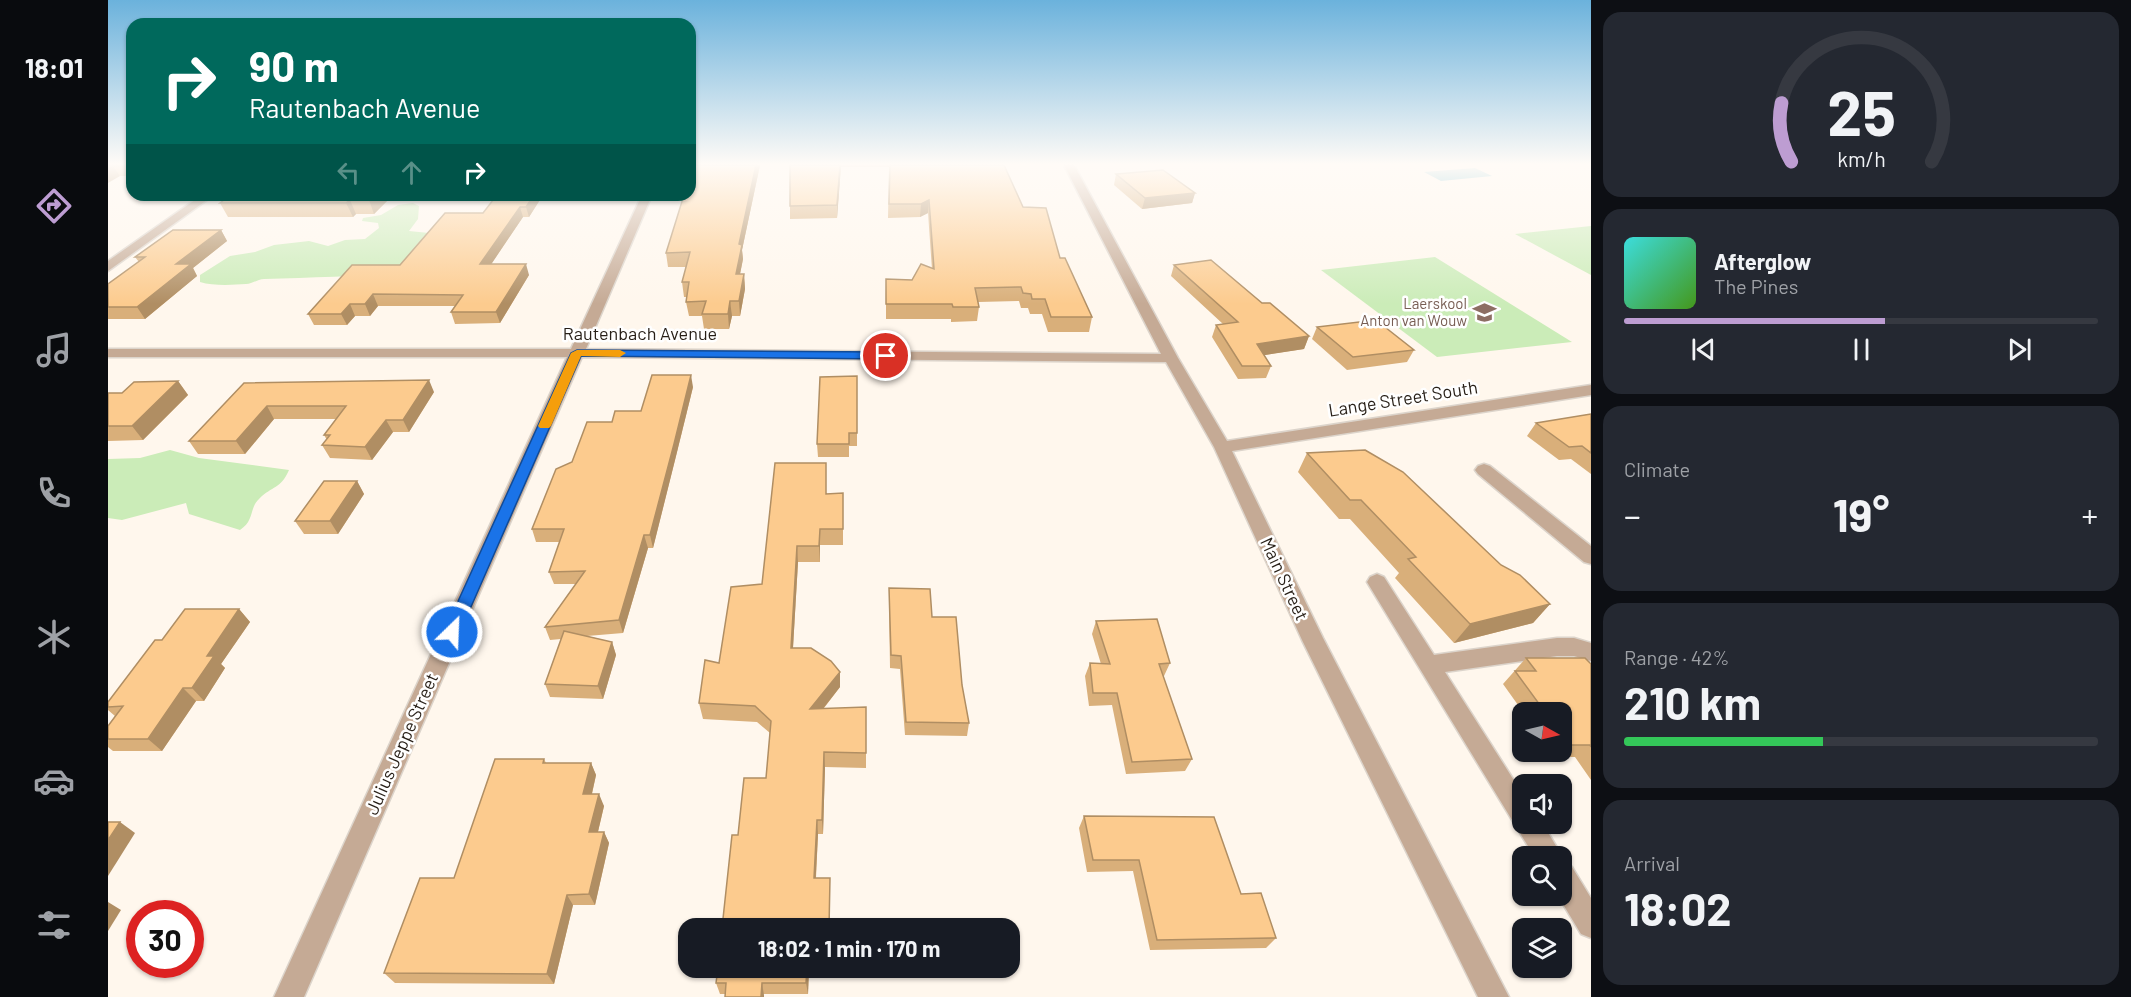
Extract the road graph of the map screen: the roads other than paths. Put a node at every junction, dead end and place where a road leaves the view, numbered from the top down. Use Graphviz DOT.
graph roads {
  1 [pos="186,212"];
  2 [pos="640,212"];
  3 [pos="1094,212"];
  4 [pos="108,267"];
  5 [pos="108,353"];
  6 [pos="577,353"];
  7 [pos="1171,358"];
  8 [pos="1591,390"];
  9 [pos="1222,447"];
  10 [pos="1484,470"];
  11 [pos="1591,557"];
  12 [pos="1377,582"];
  13 [pos="1591,652"];
  14 [pos="1429,665"];
  15 [pos="1512,799"];
  16 [pos="1572,893"];
  17 [pos="1591,924"];
  18 [pos="289,997"];
  19 [pos="1494,997"];
  1 -- 4 [label="street"];
  2 -- 6 [label="street, Julius Jeppe Street"];
  3 -- 7 [label="street, Main Street"];
  5 -- 6 [label="street, Rautenbach Avenue"];
  6 -- 7 [label="street, Rautenbach Avenue"];
  6 -- 18 [label="street, Julius Jeppe Street"];
  7 -- 9 [label="street, Main Street"];
  8 -- 9 [label="street, Lange Street South"];
  9 -- 19 [label="street, Main Street"];
  10 -- 11 [label="street"];
  12 -- 14 [label="street"];
  13 -- 14 [label="street"];
  14 -- 15 [label="street"];
  16 -- 17 [label="street"];
}
